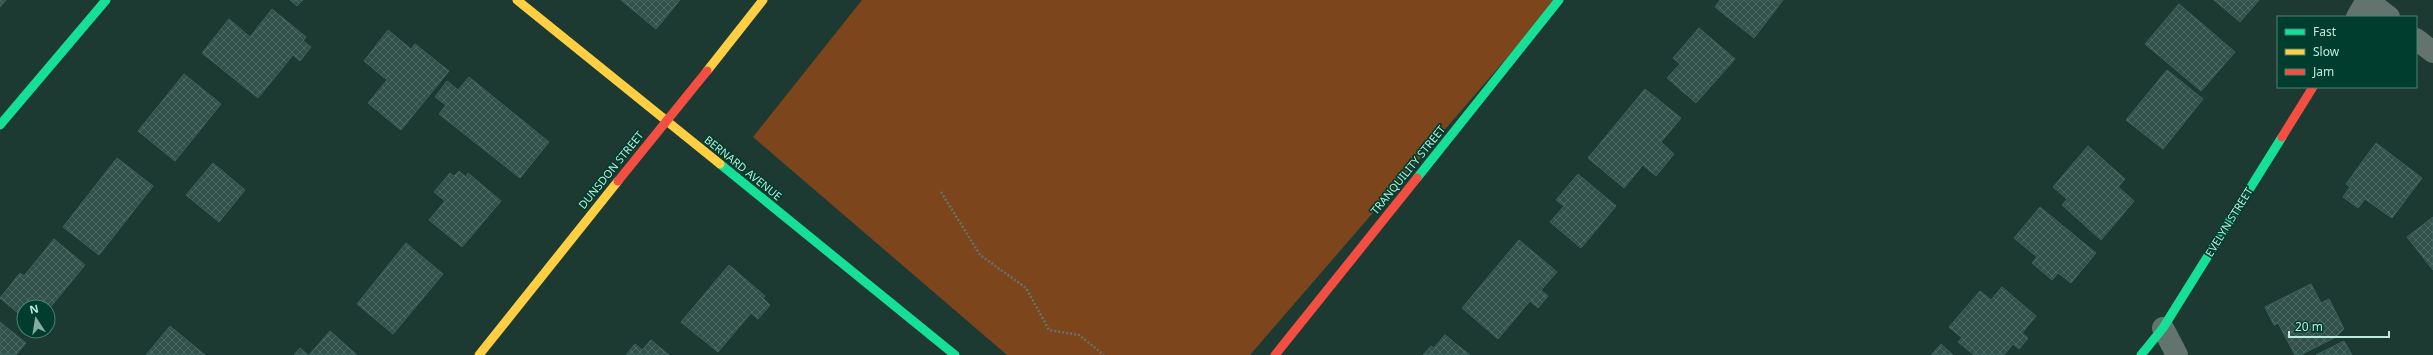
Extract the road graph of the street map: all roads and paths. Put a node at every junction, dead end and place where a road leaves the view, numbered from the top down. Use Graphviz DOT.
graph roads {
  1 [pos="106,0"];
  2 [pos="517,0"];
  3 [pos="763,0"];
  4 [pos="1559,0"];
  5 [pos="2367,0"];
  6 [pos="2358,16"];
  7 [pos="2388,16"];
  8 [pos="2417,39"];
  9 [pos="2433,52"];
  10 [pos="2312,88"];
  11 [pos="666,121"];
  12 [pos="0,125"];
  13 [pos="941,192"];
  14 [pos="2163,328"];
  15 [pos="478,355"];
  16 [pos="955,355"];
  17 [pos="1104,355"];
  18 [pos="1275,355"];
  19 [pos="2141,355"];
  20 [pos="2177,355"];
  1 -- 12 [label="street"];
  2 -- 11 [label="street, BERNARD AVENUE"];
  3 -- 11 [label="street, DUNSDON STREET"];
  4 -- 18 [label="street, TRANQUILITY STREET"];
  5 -- 6 [label="street"];
  5 -- 7 [label="street"];
  8 -- 9 [label="street"];
  10 -- 14 [label="street, EVELYN STREET"];
  11 -- 15 [label="street, DUNSDON STREET"];
  11 -- 16 [label="street, BERNARD AVENUE"];
  13 -- 17 [label="path"];
  14 -- 19 [label="street, EVELYN STREET"];
  14 -- 20 [label="street"];
}
